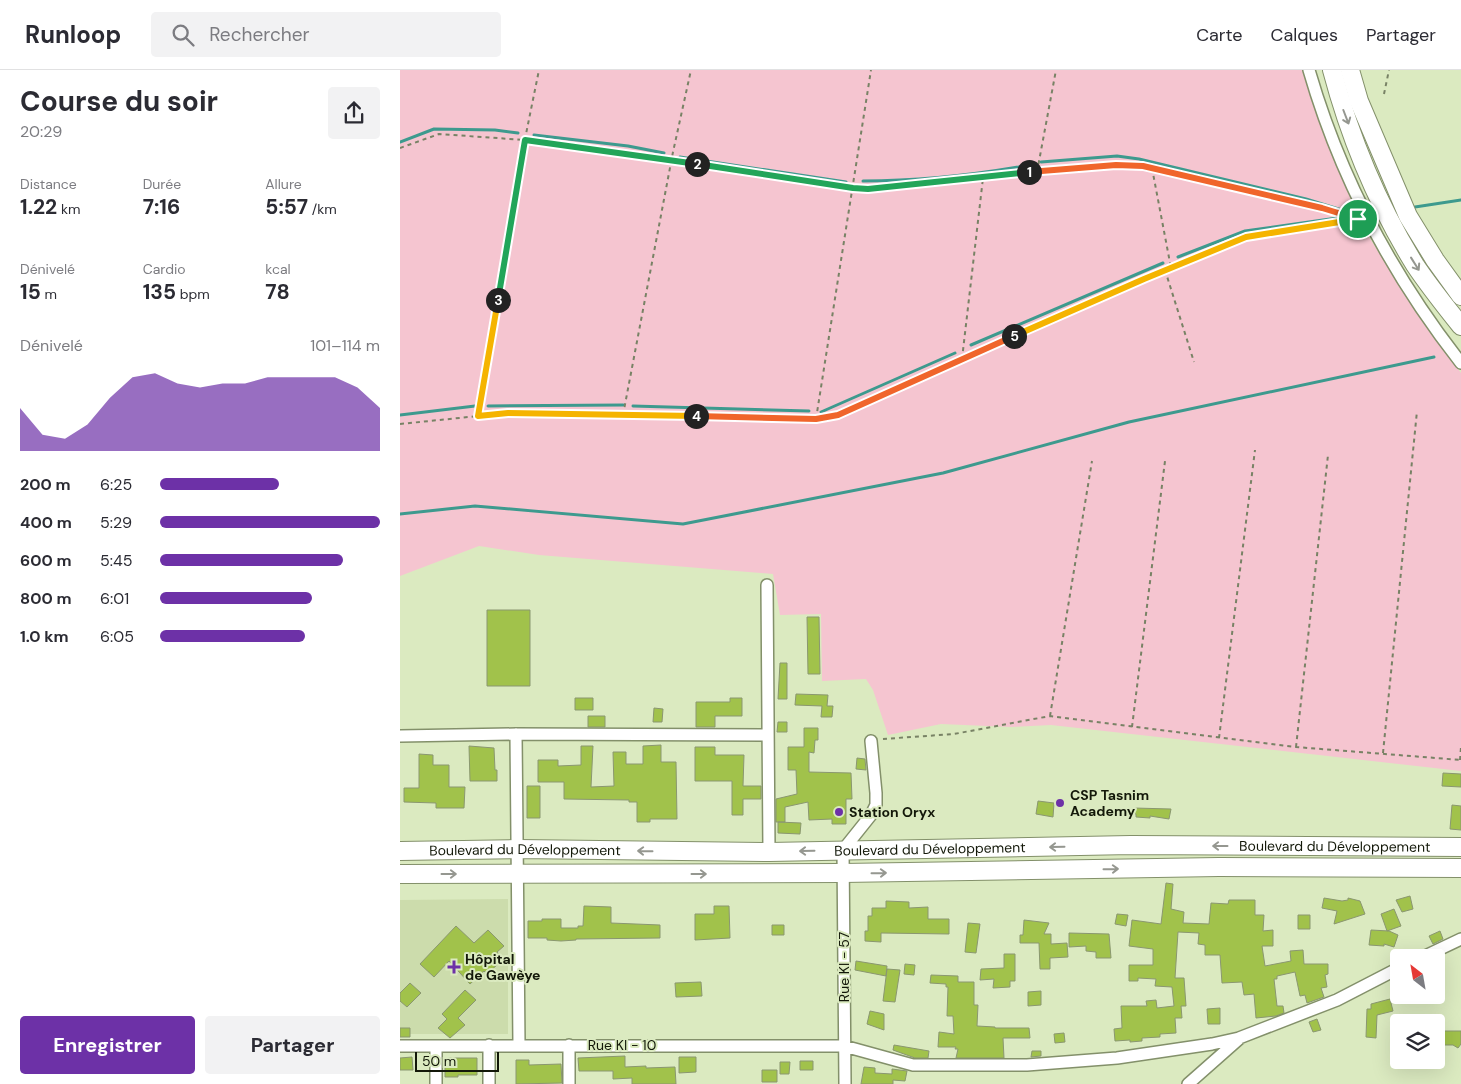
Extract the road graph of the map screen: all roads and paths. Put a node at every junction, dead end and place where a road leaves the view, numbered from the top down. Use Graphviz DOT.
graph roads {
  1 [pos="539,70"];
  2 [pos="691,70"];
  3 [pos="871,70"];
  4 [pos="1056,70"];
  5 [pos="1309,70"];
  6 [pos="1332,70"];
  7 [pos="1350,70"];
  8 [pos="1389,70"];
  9 [pos="1384,94"];
  10 [pos="525,140"];
  11 [pos="400,148"];
  12 [pos="671,160"];
  13 [pos="1152,168"];
  14 [pos="1037,172"];
  15 [pos="983,178"];
  16 [pos="853,188"];
  17 [pos="1172,268"];
  18 [pos="1165,270"];
  19 [pos="1461,296"];
  20 [pos="1461,326"];
  21 [pos="962,360"];
  22 [pos="1194,362"];
  23 [pos="1461,362"];
  24 [pos="1417,411"];
  25 [pos="623,415"];
  26 [pos="478,416"];
  27 [pos="816,419"];
  28 [pos="400,424"];
  29 [pos="1254,450"];
  30 [pos="1328,455"];
  31 [pos="1092,460"];
  32 [pos="1165,461"];
  33 [pos="767,585"];
  34 [pos="1050,716"];
  35 [pos="1132,727"];
  36 [pos="516,734"];
  37 [pos="768,735"];
  38 [pos="400,736"];
  39 [pos="1219,738"];
  40 [pos="871,742"];
  41 [pos="1296,747"];
  42 [pos="1461,747"];
  43 [pos="1383,754"];
  44 [pos="1460,760"];
  45 [pos="1432,847"];
  46 [pos="1461,847"];
  47 [pos="518,849"];
  48 [pos="843,850"];
  49 [pos="400,851"];
  50 [pos="769,852"];
  51 [pos="1432,868"];
  52 [pos="1461,868"];
  53 [pos="843,873"];
  54 [pos="400,874"];
  55 [pos="518,874"];
  56 [pos="1461,939"];
  57 [pos="1440,949"];
  58 [pos="1390,973"];
  59 [pos="1239,1038"];
  60 [pos="488,1045"];
  61 [pos="520,1045"];
  62 [pos="569,1045"];
  63 [pos="400,1046"];
  64 [pos="436,1046"];
  65 [pos="844,1046"];
  66 [pos="436,1084"];
  67 [pos="489,1084"];
  68 [pos="569,1084"];
  69 [pos="845,1084"];
  70 [pos="1188,1084"];
  1 -- 10 [label="path"];
  2 -- 12 [label="path"];
  3 -- 16 [label="path"];
  4 -- 14 [label="path"];
  5 -- 23 [label="street"];
  6 -- 20 [label="highway, one-way"];
  7 -- 19 [label="highway"];
  8 -- 9 [label="path"];
  10 -- 11 [label="path"];
  10 -- 12 [label="path"];
  10 -- 26 [label="path"];
  12 -- 16 [label="path"];
  12 -- 25 [label="path"];
  13 -- 14 [label="path"];
  13 -- 17 [label="path"];
  13 -- 17 [label="path"];
  14 -- 15 [label="path"];
  15 -- 16 [label="path"];
  15 -- 21 [label="path"];
  16 -- 27 [label="path"];
  17 -- 18 [label="path"];
  18 -- 21 [label="path"];
  18 -- 22 [label="path"];
  21 -- 27 [label="path"];
  24 -- 43 [label="path"];
  25 -- 26 [label="path"];
  25 -- 27 [label="path"];
  26 -- 28 [label="path"];
  29 -- 39 [label="path"];
  30 -- 41 [label="path"];
  31 -- 34 [label="path"];
  32 -- 35 [label="path"];
  33 -- 37 [label="street"];
  34 -- 35 [label="path"];
  34 -- 40 [label="path"];
  35 -- 39 [label="path"];
  36 -- 37 [label="street"];
  36 -- 38 [label="street"];
  36 -- 47 [label="street"];
  37 -- 50 [label="street"];
  39 -- 41 [label="path"];
  40 -- 48 [label="street"];
  41 -- 43 [label="path"];
  42 -- 44 [label="path"];
  43 -- 44 [label="path"];
  45 -- 46 [label="highway, Boulevard du Développement"];
  45 -- 48 [label="highway, Boulevard du Développement, one-way"];
  45 -- 51 [label="highway"];
  47 -- 49 [label="highway, Boulevard du Développement"];
  50 -- 47 [label="highway, Boulevard du Développement, one-way"];
  47 -- 55 [label="street"];
  48 -- 50 [label="highway, Boulevard du Développement, one-way"];
  48 -- 53 [label="street, Rue KI - 57"];
  51 -- 52 [label="highway, Boulevard du Développement"];
  53 -- 51 [label="highway, Boulevard du Développement, one-way"];
  55 -- 53 [label="highway, Boulevard du Développement, one-way"];
  53 -- 65 [label="street, Rue KI - 57"];
  54 -- 55 [label="highway, Boulevard du Développement, one-way"];
  55 -- 61 [label="street"];
  56 -- 57 [label="street"];
  58 -- 59 [label="street"];
  59 -- 65 [label="street, Rue KI - 10"];
  59 -- 70 [label="street"];
  60 -- 61 [label="street, Rue KI - 10"];
  60 -- 64 [label="street, Rue KI - 10"];
  60 -- 67 [label="street"];
  61 -- 62 [label="street, Rue KI - 10"];
  62 -- 65 [label="street, Rue KI - 10"];
  62 -- 68 [label="street"];
  63 -- 64 [label="street, Rue KI - 10"];
  64 -- 66 [label="street"];
  65 -- 69 [label="street, Rue KI - 57"];
}
